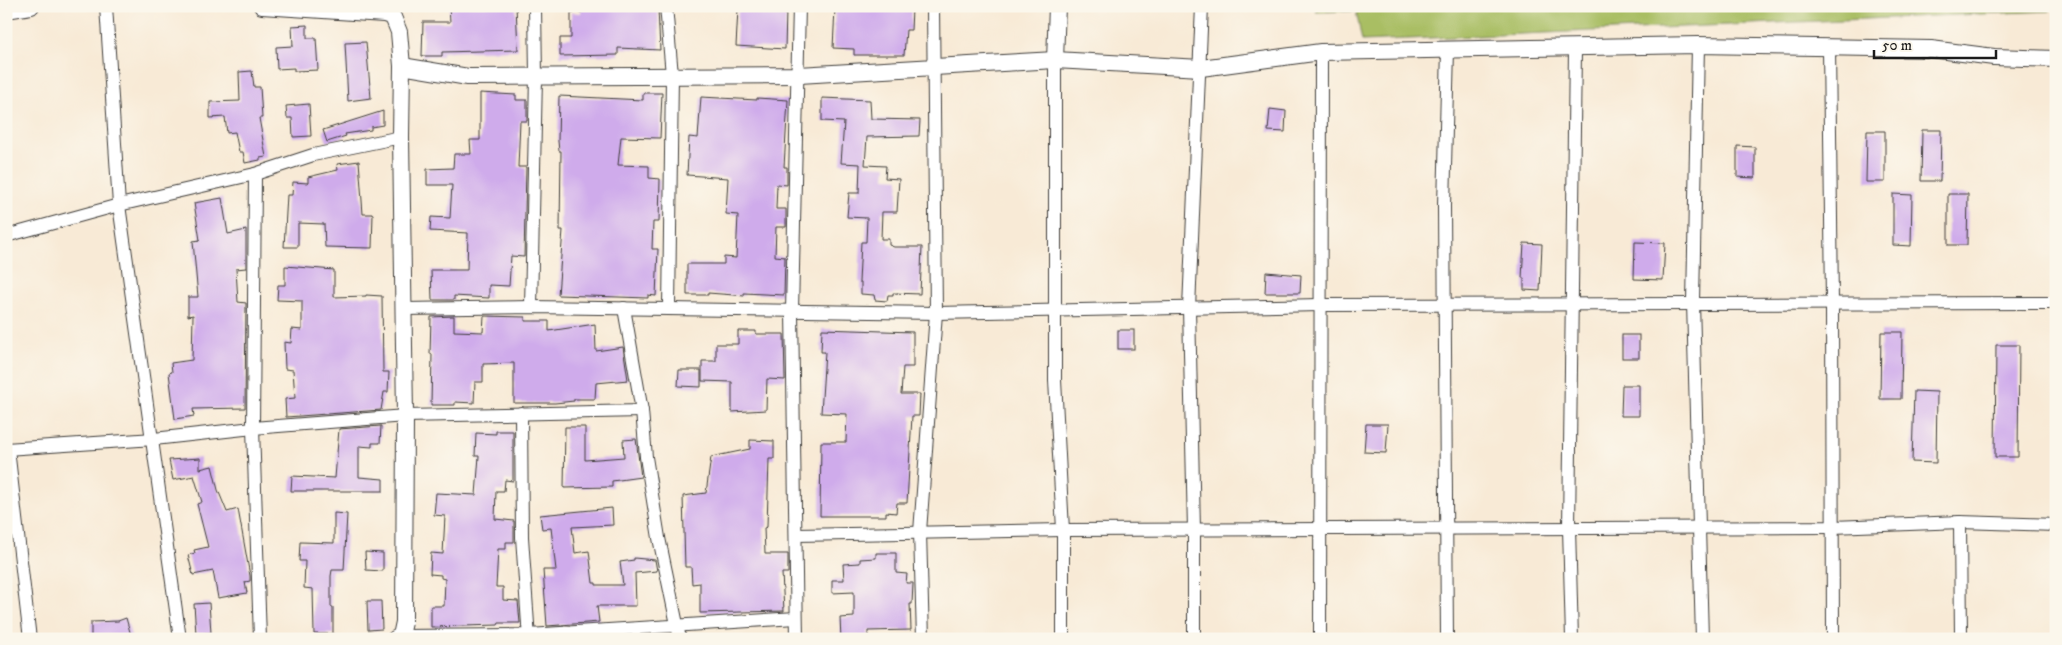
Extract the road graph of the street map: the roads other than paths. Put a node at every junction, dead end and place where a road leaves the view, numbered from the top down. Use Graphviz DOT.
graph roads {
  1 [pos="106,6"];
  2 [pos="262,6"];
  3 [pos="535,6"];
  4 [pos="666,6"];
  5 [pos="799,6"];
  6 [pos="932,6"];
  7 [pos="1057,6"];
  8 [pos="1202,6"];
  9 [pos="394,12"];
  10 [pos="1698,45"];
  11 [pos="1829,46"];
  12 [pos="1448,49"];
  13 [pos="1575,49"];
  14 [pos="1321,52"];
  15 [pos="2056,59"];
  16 [pos="1055,60"];
  17 [pos="402,66"];
  18 [pos="934,68"];
  19 [pos="1201,68"];
  20 [pos="672,75"];
  21 [pos="799,75"];
  22 [pos="536,77"];
  23 [pos="401,137"];
  24 [pos="255,174"];
  25 [pos="119,205"];
  26 [pos="6,236"];
  27 [pos="1693,302"];
  28 [pos="1832,302"];
  29 [pos="2056,303"];
  30 [pos="1572,304"];
  31 [pos="1320,305"];
  32 [pos="1445,305"];
  33 [pos="531,307"];
  34 [pos="624,308"];
  35 [pos="1189,308"];
  36 [pos="404,309"];
  37 [pos="669,309"];
  38 [pos="1056,310"];
  39 [pos="792,312"];
  40 [pos="936,313"];
  41 [pos="642,411"];
  42 [pos="522,413"];
  43 [pos="405,416"];
  44 [pos="253,428"];
  45 [pos="154,440"];
  46 [pos="7,449"];
  47 [pos="1960,522"];
  48 [pos="2056,525"];
  49 [pos="1833,527"];
  50 [pos="1569,528"];
  51 [pos="1700,528"];
  52 [pos="1320,529"];
  53 [pos="1445,529"];
  54 [pos="1063,530"];
  55 [pos="1194,530"];
  56 [pos="920,532"];
  57 [pos="796,535"];
  58 [pos="796,618"];
  59 [pos="678,626"];
  60 [pos="529,637"];
  61 [pos="399,638"];
  62 [pos="30,639"];
  63 [pos="180,639"];
  64 [pos="260,639"];
  65 [pos="680,639"];
  66 [pos="797,639"];
  67 [pos="924,639"];
  68 [pos="1064,639"];
  69 [pos="1194,639"];
  70 [pos="1320,639"];
  71 [pos="1447,639"];
  72 [pos="1572,639"];
  73 [pos="1702,639"];
  74 [pos="1833,639"];
  75 [pos="1961,639"];
  1 -- 25 [label="street"];
  2 -- 9 [label="street"];
  3 -- 22 [label="street"];
  4 -- 20 [label="street"];
  5 -- 21 [label="street"];
  6 -- 18 [label="street"];
  7 -- 16 [label="street"];
  8 -- 19 [label="street"];
  9 -- 17 [label="street"];
  10 -- 11 [label="street"];
  10 -- 13 [label="street"];
  10 -- 27 [label="street"];
  11 -- 15 [label="street"];
  11 -- 28 [label="street"];
  12 -- 13 [label="street"];
  12 -- 14 [label="street"];
  12 -- 32 [label="street"];
  13 -- 30 [label="street"];
  14 -- 19 [label="street"];
  14 -- 31 [label="street"];
  16 -- 18 [label="street"];
  16 -- 19 [label="street"];
  16 -- 38 [label="street"];
  17 -- 22 [label="street"];
  17 -- 23 [label="street"];
  18 -- 21 [label="street"];
  18 -- 40 [label="street"];
  19 -- 35 [label="street"];
  20 -- 21 [label="street"];
  20 -- 22 [label="street"];
  20 -- 37 [label="street"];
  21 -- 39 [label="street"];
  22 -- 33 [label="street"];
  23 -- 24 [label="street"];
  23 -- 36 [label="street"];
  24 -- 25 [label="street"];
  24 -- 44 [label="street"];
  25 -- 26 [label="street"];
  25 -- 45 [label="street"];
  27 -- 28 [label="street"];
  27 -- 30 [label="street"];
  27 -- 51 [label="street"];
  28 -- 29 [label="street"];
  28 -- 49 [label="street"];
  30 -- 32 [label="street"];
  30 -- 50 [label="street"];
  31 -- 32 [label="street"];
  31 -- 35 [label="street"];
  31 -- 52 [label="street"];
  32 -- 53 [label="street"];
  33 -- 34 [label="street"];
  33 -- 36 [label="street"];
  34 -- 37 [label="street"];
  34 -- 41 [label="street"];
  35 -- 38 [label="street"];
  35 -- 55 [label="street"];
  36 -- 43 [label="street"];
  37 -- 39 [label="street"];
  38 -- 40 [label="street"];
  38 -- 54 [label="street"];
  39 -- 40 [label="street"];
  39 -- 57 [label="street"];
  40 -- 56 [label="street"];
  41 -- 42 [label="street"];
  41 -- 59 [label="street"];
  42 -- 43 [label="street"];
  42 -- 60 [label="street"];
  43 -- 44 [label="street"];
  43 -- 61 [label="street"];
  44 -- 45 [label="street"];
  44 -- 64 [label="street"];
  45 -- 46 [label="street"];
  45 -- 63 [label="street"];
  46 -- 62 [label="street"];
  47 -- 48 [label="street"];
  47 -- 49 [label="street"];
  47 -- 75 [label="street"];
  49 -- 51 [label="street"];
  49 -- 74 [label="street"];
  50 -- 51 [label="street"];
  50 -- 53 [label="street"];
  50 -- 72 [label="street"];
  51 -- 73 [label="street"];
  52 -- 53 [label="street"];
  52 -- 55 [label="street"];
  52 -- 70 [label="street"];
  53 -- 71 [label="street"];
  54 -- 55 [label="street"];
  54 -- 56 [label="street"];
  54 -- 68 [label="street"];
  55 -- 69 [label="street"];
  56 -- 57 [label="street"];
  56 -- 67 [label="street"];
  57 -- 58 [label="street"];
  58 -- 59 [label="street"];
  58 -- 66 [label="street"];
  59 -- 60 [label="street"];
  59 -- 65 [label="street"];
  60 -- 61 [label="street"];
}
